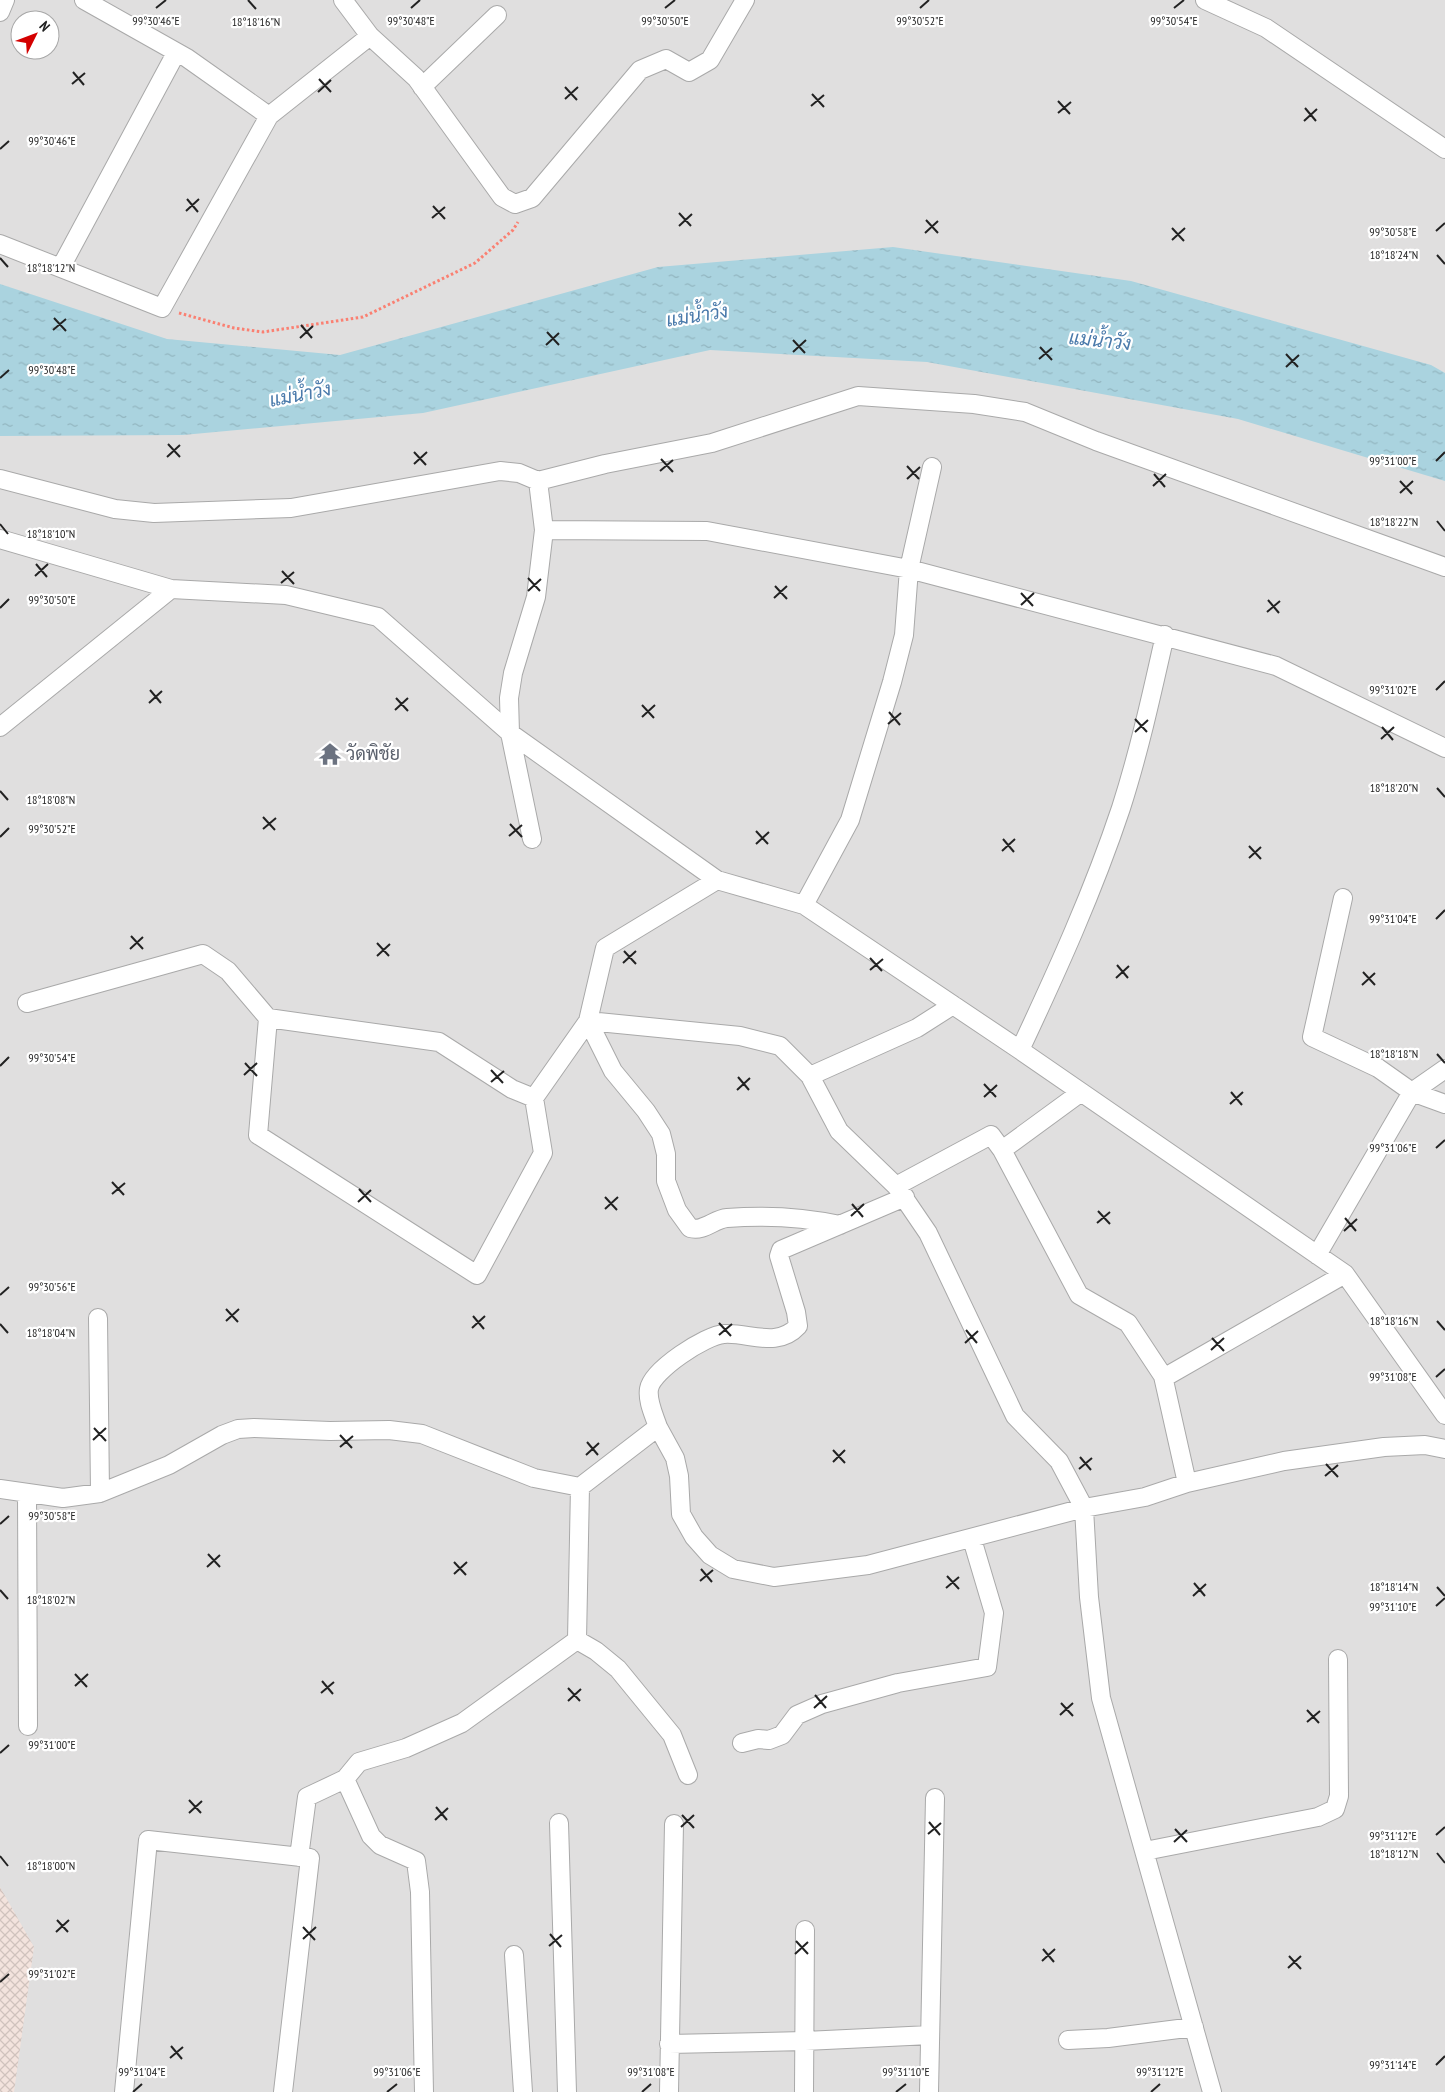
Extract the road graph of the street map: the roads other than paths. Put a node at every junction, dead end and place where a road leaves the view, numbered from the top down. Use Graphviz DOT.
graph roads {
  1 [pos="6,0"];
  2 [pos="84,0"];
  3 [pos="343,0"];
  4 [pos="745,0"];
  5 [pos="1205,0"];
  6 [pos="0,12"];
  7 [pos="497,15"];
  8 [pos="370,36"];
  9 [pos="176,53"];
  10 [pos="422,86"];
  11 [pos="269,116"];
  12 [pos="1445,149"];
  13 [pos="0,244"];
  14 [pos="61,267"];
  15 [pos="932,467"];
  16 [pos="0,479"];
  17 [pos="538,481"];
  18 [pos="544,530"];
  19 [pos="0,539"];
  20 [pos="1445,568"];
  21 [pos="909,569"];
  22 [pos="171,589"];
  23 [pos="1165,636"];
  24 [pos="0,727"];
  25 [pos="510,733"];
  26 [pos="1445,748"];
  27 [pos="532,839"];
  28 [pos="717,880"];
  29 [pos="1343,898"];
  30 [pos="804,905"];
  31 [pos="27,1003"];
  32 [pos="952,1005"];
  33 [pos="268,1018"];
  34 [pos="588,1021"];
  35 [pos="1020,1050"];
  36 [pos="1445,1069"];
  37 [pos="810,1076"];
  38 [pos="1412,1092"];
  39 [pos="1080,1093"];
  40 [pos="534,1098"];
  41 [pos="1445,1104"];
  42 [pos="1002,1150"];
  43 [pos="900,1191"];
  44 [pos="840,1225"];
  45 [pos="1317,1255"];
  46 [pos="1345,1274"];
  47 [pos="98,1318"];
  48 [pos="1163,1376"];
  49 [pos="1445,1415"];
  50 [pos="658,1427"];
  51 [pos="1445,1449"];
  52 [pos="1187,1482"];
  53 [pos="580,1487"];
  54 [pos="0,1489"];
  55 [pos="27,1493"];
  56 [pos="100,1493"];
  57 [pos="1084,1508"];
  58 [pos="972,1538"];
  59 [pos="577,1640"];
  60 [pos="1338,1659"];
  61 [pos="28,1726"];
  62 [pos="742,1743"];
  63 [pos="688,1775"];
  64 [pos="345,1779"];
  65 [pos="935,1798"];
  66 [pos="559,1823"];
  67 [pos="674,1824"];
  68 [pos="1144,1851"];
  69 [pos="298,1857"];
  70 [pos="805,1930"];
  71 [pos="514,1956"];
  72 [pos="1194,2027"];
  73 [pos="930,2035"];
  74 [pos="1068,2040"];
  75 [pos="805,2041"];
  76 [pos="669,2044"];
  77 [pos="124,2092"];
  78 [pos="283,2092"];
  79 [pos="424,2092"];
  80 [pos="523,2092"];
  81 [pos="567,2092"];
  82 [pos="668,2092"];
  83 [pos="804,2092"];
  84 [pos="929,2092"];
  85 [pos="1212,2092"];
  1 -- 6 [label="street"];
  2 -- 9 [label="street"];
  3 -- 8 [label="street"];
  4 -- 10 [label="street"];
  5 -- 12 [label="street"];
  7 -- 10 [label="street"];
  8 -- 10 [label="street"];
  8 -- 11 [label="street"];
  9 -- 11 [label="street"];
  9 -- 14 [label="street"];
  11 -- 14 [label="street"];
  13 -- 14 [label="street"];
  15 -- 21 [label="street"];
  16 -- 17 [label="street"];
  17 -- 18 [label="street"];
  17 -- 20 [label="street"];
  18 -- 21 [label="street"];
  18 -- 25 [label="street"];
  19 -- 22 [label="street"];
  21 -- 23 [label="street"];
  21 -- 30 [label="street"];
  22 -- 24 [label="street"];
  22 -- 25 [label="street"];
  23 -- 26 [label="street"];
  23 -- 35 [label="street"];
  25 -- 27 [label="street"];
  25 -- 28 [label="street"];
  28 -- 30 [label="street"];
  28 -- 34 [label="street"];
  29 -- 38 [label="street"];
  30 -- 32 [label="street"];
  31 -- 33 [label="street"];
  32 -- 35 [label="street"];
  32 -- 37 [label="street"];
  33 -- 40 [label="street"];
  33 -- 40 [label="street"];
  34 -- 37 [label="street"];
  34 -- 40 [label="street"];
  34 -- 44 [label="street"];
  35 -- 39 [label="street"];
  36 -- 38 [label="street"];
  37 -- 43 [label="street"];
  38 -- 41 [label="street"];
  38 -- 45 [label="street"];
  39 -- 42 [label="street"];
  39 -- 45 [label="street"];
  42 -- 43 [label="street"];
  42 -- 48 [label="street"];
  43 -- 44 [label="street"];
  43 -- 57 [label="street"];
  44 -- 50 [label="street"];
  45 -- 46 [label="street"];
  46 -- 48 [label="street"];
  46 -- 49 [label="street"];
  47 -- 56 [label="street"];
  48 -- 52 [label="street"];
  50 -- 53 [label="street"];
  50 -- 58 [label="street"];
  51 -- 52 [label="street"];
  52 -- 57 [label="street"];
  53 -- 56 [label="street"];
  53 -- 59 [label="street"];
  54 -- 55 [label="street"];
  55 -- 56 [label="street"];
  55 -- 61 [label="street"];
  57 -- 58 [label="street"];
  57 -- 68 [label="street"];
  58 -- 62 [label="street"];
  59 -- 63 [label="street"];
  59 -- 64 [label="street"];
  60 -- 68 [label="street"];
  64 -- 69 [label="street"];
  64 -- 79 [label="street"];
  65 -- 73 [label="street"];
  66 -- 81 [label="street"];
  67 -- 76 [label="street"];
  68 -- 72 [label="street"];
  69 -- 77 [label="street"];
  69 -- 78 [label="street"];
  70 -- 75 [label="street"];
  71 -- 80 [label="street"];
  72 -- 74 [label="street"];
  72 -- 85 [label="street"];
  73 -- 75 [label="street"];
  73 -- 84 [label="street"];
  75 -- 76 [label="street"];
  75 -- 83 [label="street"];
  76 -- 82 [label="street"];
}
